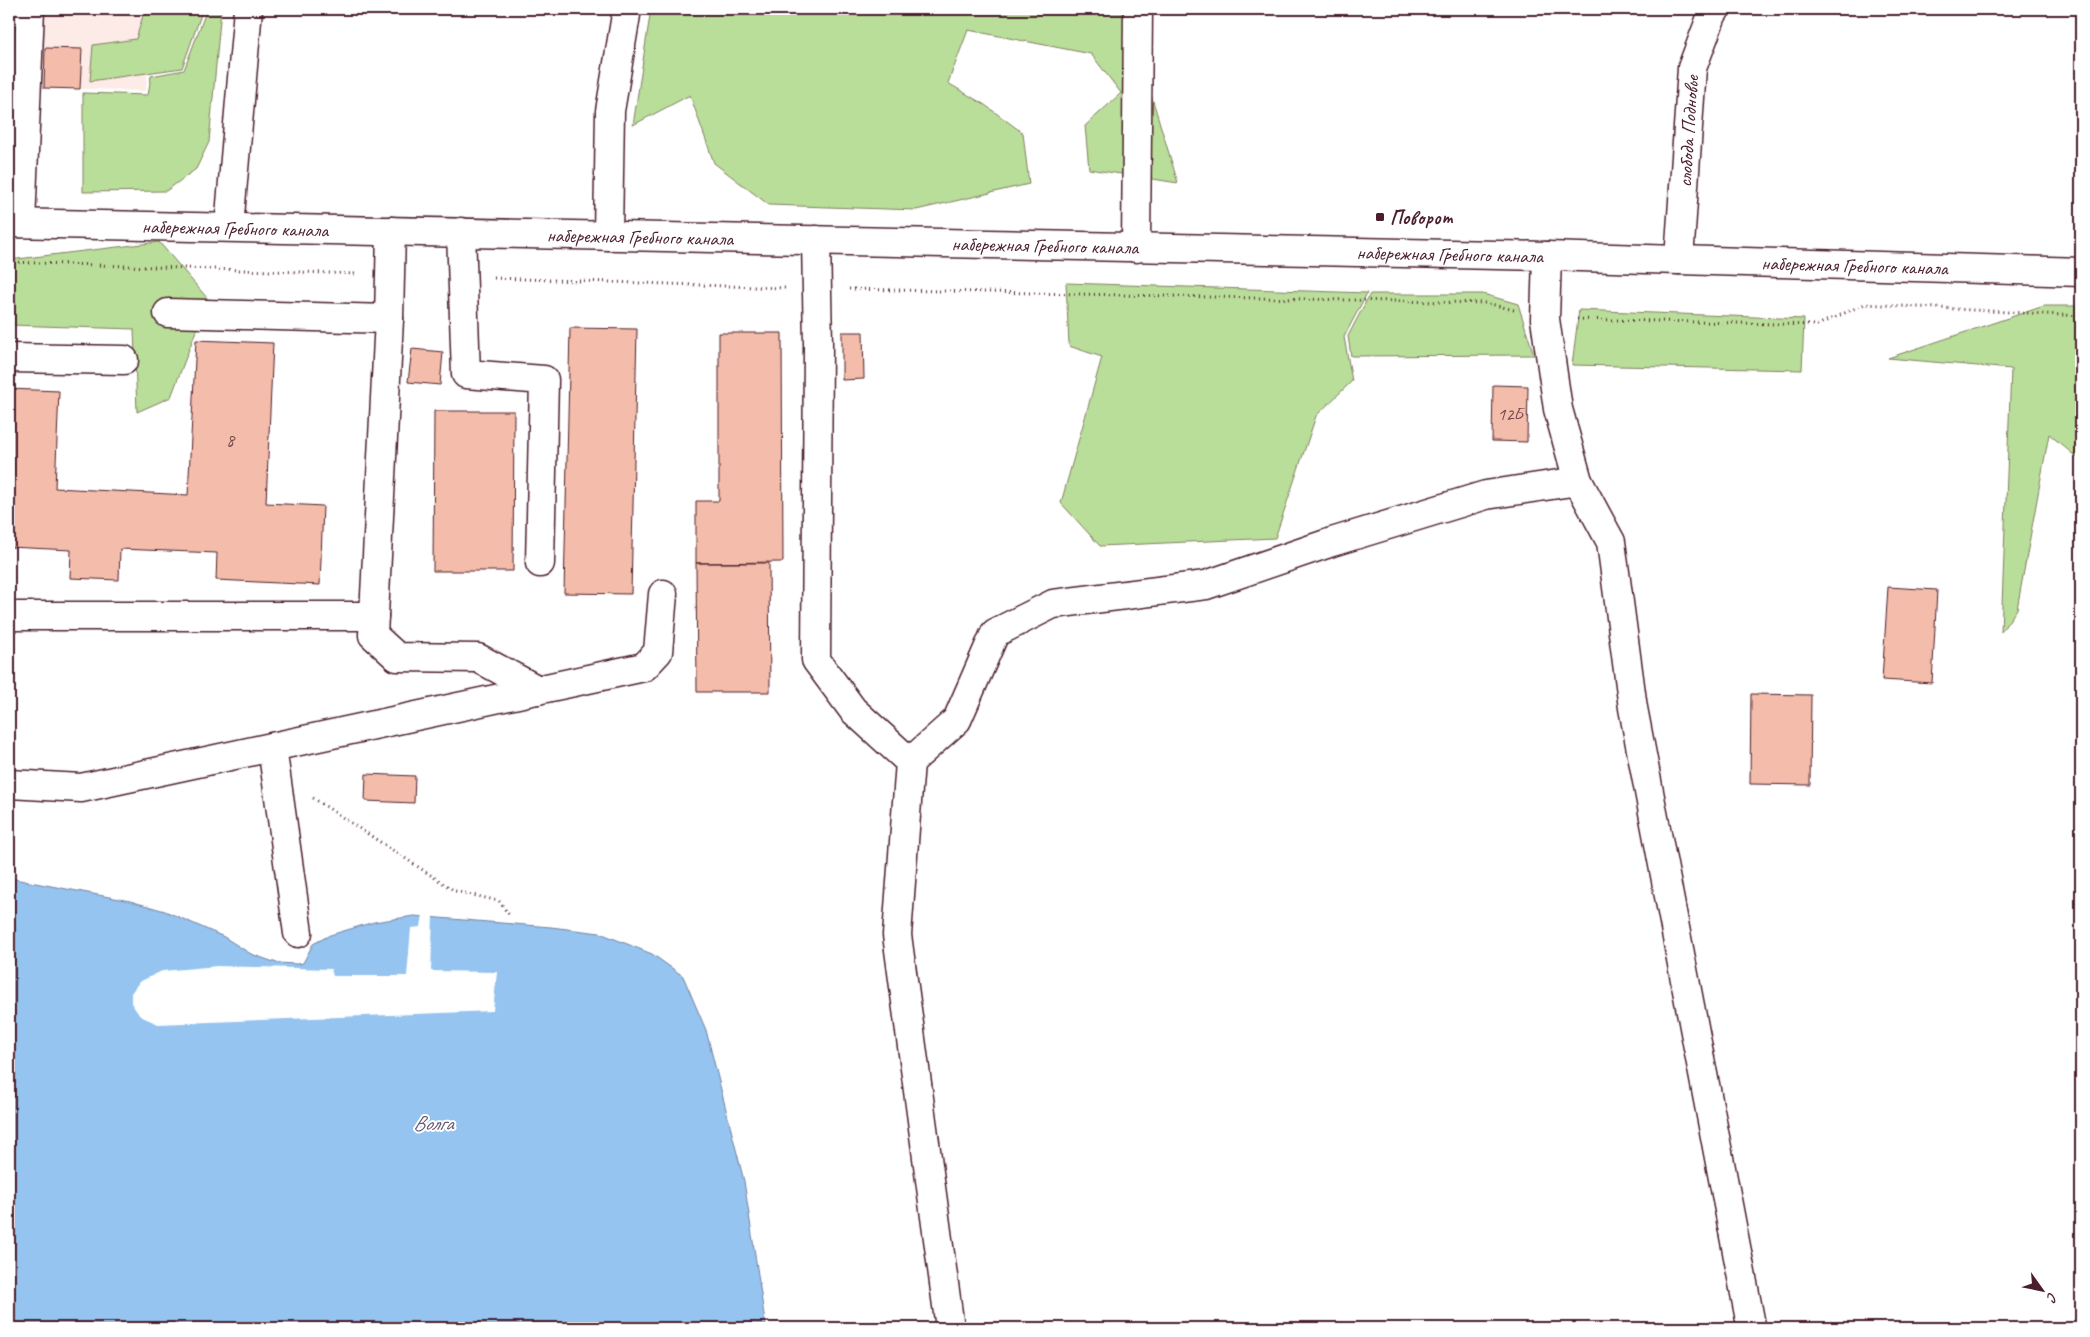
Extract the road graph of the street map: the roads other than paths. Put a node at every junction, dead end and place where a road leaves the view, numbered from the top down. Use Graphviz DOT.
graph roads {
  1 [pos="30,9"];
  2 [pos="248,9"];
  3 [pos="627,9"];
  4 [pos="1138,9"];
  5 [pos="1716,9"];
  6 [pos="15,223"];
  7 [pos="229,227"];
  8 [pos="392,231"];
  9 [pos="461,232"];
  10 [pos="608,236"];
  11 [pos="816,240"];
  12 [pos="1136,248"];
  13 [pos="1547,256"];
  14 [pos="1678,260"];
  15 [pos="2081,272"];
  16 [pos="168,313"];
  17 [pos="389,319"];
  18 [pos="9,358"];
  19 [pos="124,360"];
  20 [pos="1578,481"];
  21 [pos="540,563"];
  22 [pos="663,594"];
  23 [pos="9,616"];
  24 [pos="374,616"];
  25 [pos="538,690"];
  26 [pos="272,747"];
  27 [pos="910,762"];
  28 [pos="9,784"];
  29 [pos="298,933"];
  30 [pos="1751,1325"];
  31 [pos="950,1328"];
  1 -- 6 [label="street"];
  2 -- 7 [label="street"];
  3 -- 10 [label="street"];
  4 -- 12 [label="street"];
  5 -- 14 [label="street, слобода Подновье"];
  6 -- 7 [label="street, набережная Гребного канала"];
  7 -- 8 [label="street, набережная Гребного канала"];
  8 -- 9 [label="street, набережная Гребного канала"];
  8 -- 17 [label="street"];
  9 -- 10 [label="street, набережная Гребного канала"];
  9 -- 21 [label="street"];
  10 -- 11 [label="street, набережная Гребного канала"];
  11 -- 12 [label="street, набережная Гребного канала"];
  11 -- 27 [label="street"];
  12 -- 13 [label="street, набережная Гребного канала"];
  13 -- 14 [label="street, набережная Гребного канала"];
  13 -- 20 [label="street"];
  14 -- 15 [label="street, набережная Гребного канала"];
  16 -- 17 [label="street"];
  17 -- 24 [label="street"];
  18 -- 19 [label="street"];
  20 -- 27 [label="street"];
  20 -- 30 [label="street"];
  22 -- 25 [label="street"];
  23 -- 24 [label="street"];
  24 -- 25 [label="street"];
  25 -- 26 [label="street"];
  26 -- 28 [label="street"];
  26 -- 29 [label="street"];
  27 -- 31 [label="street"];
}
